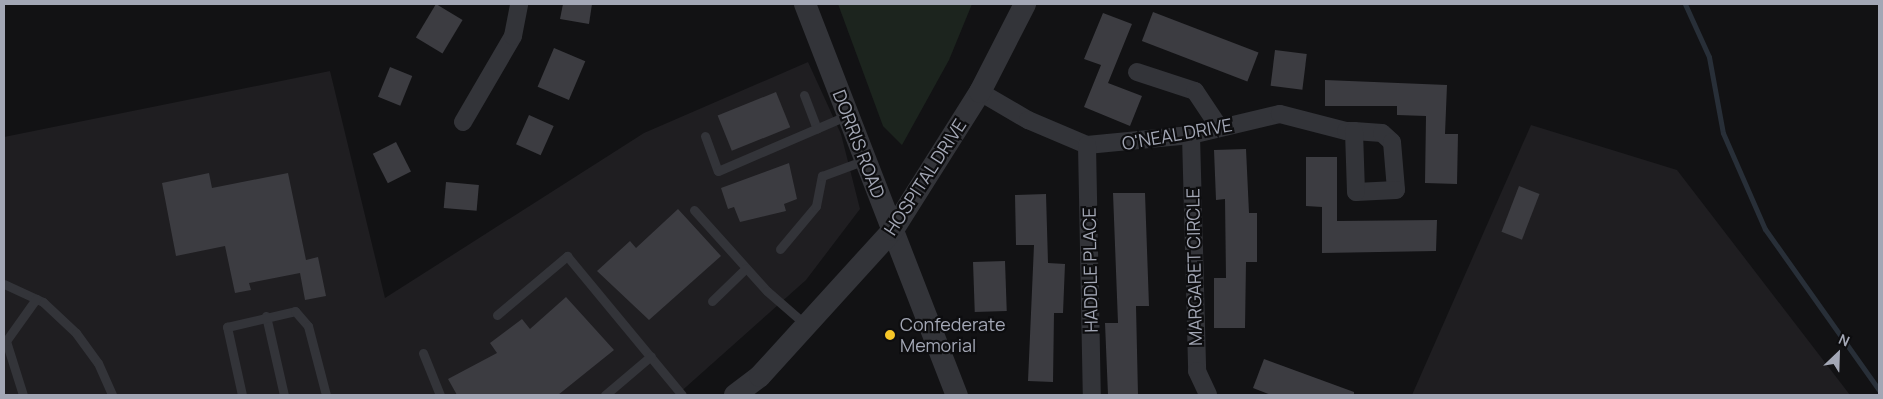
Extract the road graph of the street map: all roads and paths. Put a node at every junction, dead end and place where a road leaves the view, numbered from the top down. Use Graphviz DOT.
graph roads {
  1 [pos="519,4"];
  2 [pos="805,4"];
  3 [pos="1025,4"];
  4 [pos="1137,72"];
  5 [pos="980,92"];
  6 [pos="804,95"];
  7 [pos="848,115"];
  8 [pos="463,122"];
  9 [pos="1219,127"];
  10 [pos="817,129"];
  11 [pos="1354,131"];
  12 [pos="1191,135"];
  13 [pos="705,136"];
  14 [pos="1087,145"];
  15 [pos="866,160"];
  16 [pos="694,210"];
  17 [pos="893,230"];
  18 [pos="780,249"];
  19 [pos="746,268"];
  20 [pos="4,284"];
  21 [pos="36,299"];
  22 [pos="712,301"];
  23 [pos="497,315"];
  24 [pos="266,316"];
  25 [pos="806,326"];
  26 [pos="423,353"];
  27 [pos="651,356"];
  28 [pos="23,395"];
  29 [pos="112,395"];
  30 [pos="242,395"];
  31 [pos="284,395"];
  32 [pos="326,395"];
  33 [pos="440,395"];
  34 [pos="605,395"];
  35 [pos="682,395"];
  36 [pos="735,395"];
  37 [pos="958,395"];
  38 [pos="1092,395"];
  39 [pos="1208,395"];
  1 -- 8 [label="street"];
  2 -- 7 [label="street, DORRIS ROAD"];
  3 -- 5 [label="street, HOSPITAL DRIVE"];
  4 -- 9 [label="street"];
  5 -- 14 [label="street, O'NEAL DRIVE"];
  5 -- 17 [label="street, HOSPITAL DRIVE"];
  6 -- 10 [label="lane"];
  7 -- 10 [label="lane"];
  7 -- 15 [label="street, DORRIS ROAD"];
  9 -- 11 [label="street, O'NEAL DRIVE"];
  9 -- 12 [label="street, O'NEAL DRIVE"];
  10 -- 13 [label="lane"];
  12 -- 14 [label="street, O'NEAL DRIVE"];
  12 -- 39 [label="street, MARGARET CIRCLE"];
  14 -- 38 [label="street, HADDLE PLACE"];
  15 -- 17 [label="street, DORRIS ROAD"];
  15 -- 18 [label="lane"];
  16 -- 19 [label="lane"];
  17 -- 25 [label="street, HOSPITAL DRIVE"];
  17 -- 37 [label="street, DORRIS ROAD"];
  19 -- 22 [label="lane"];
  19 -- 25 [label="lane"];
  20 -- 21 [label="lane"];
  21 -- 28 [label="lane"];
  21 -- 29 [label="lane"];
  23 -- 27 [label="lane"];
  24 -- 30 [label="lane"];
  24 -- 31 [label="lane"];
  24 -- 32 [label="lane"];
  25 -- 36 [label="street, HOSPITAL DRIVE"];
  26 -- 33 [label="lane"];
  27 -- 34 [label="lane"];
  27 -- 35 [label="lane"];
}
